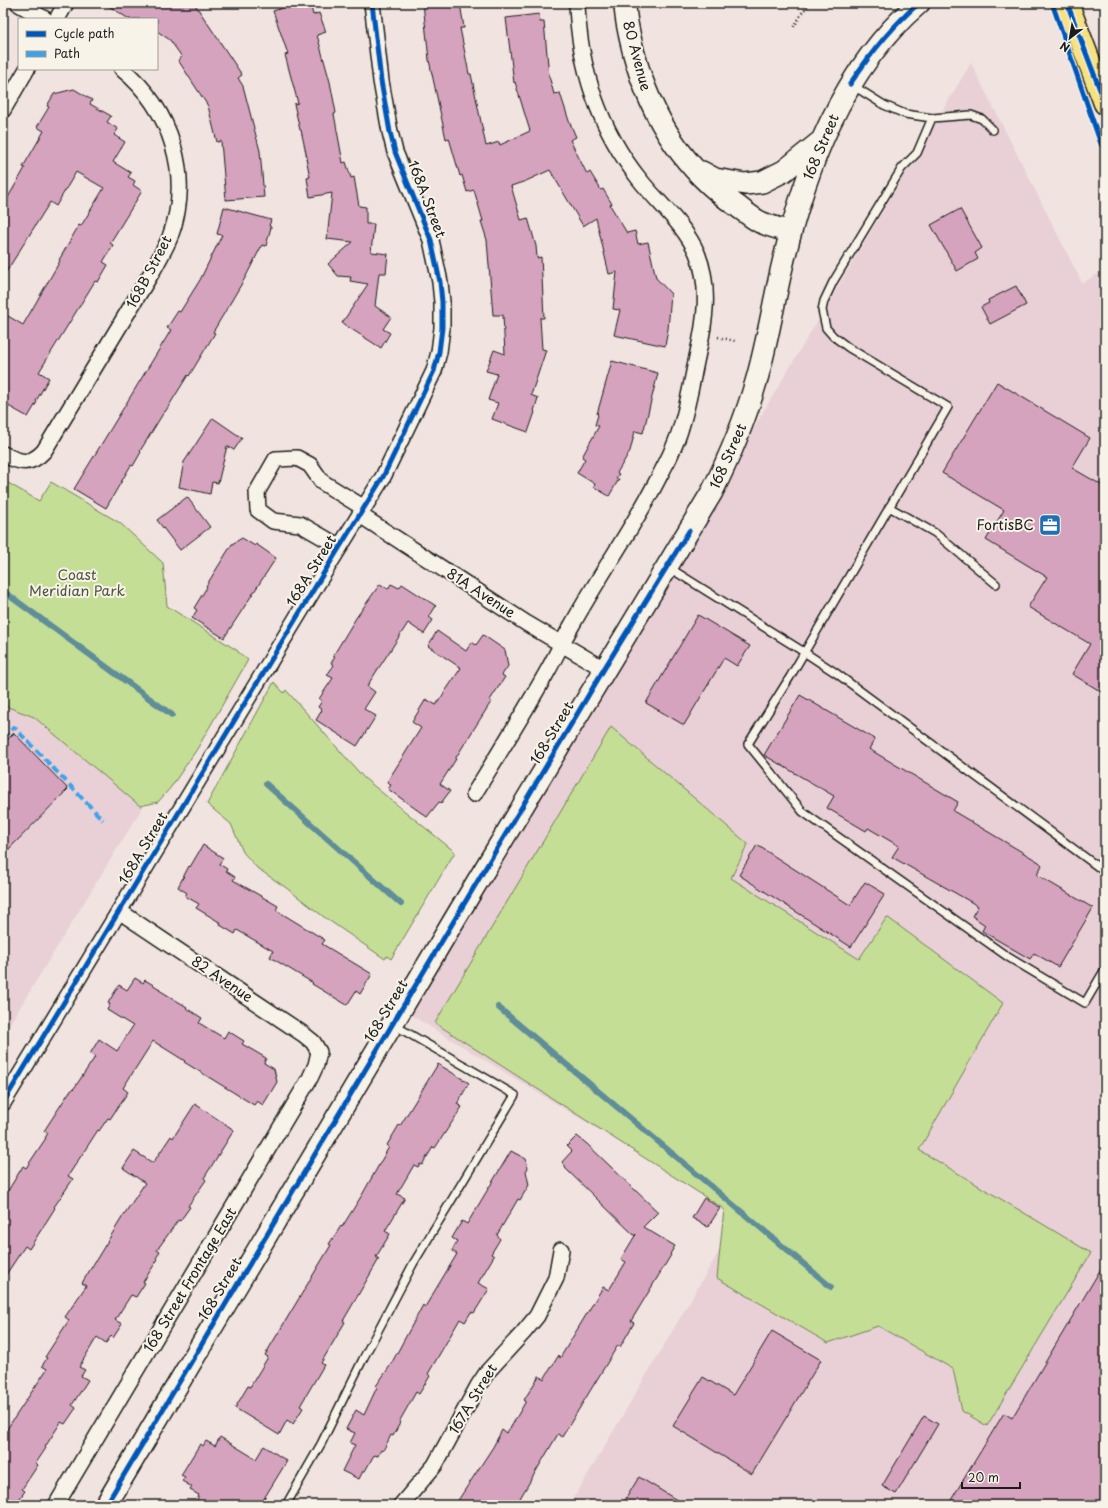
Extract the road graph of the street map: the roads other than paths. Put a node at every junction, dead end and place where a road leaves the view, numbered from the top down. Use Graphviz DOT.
graph roads {
  1 [pos="66,3"];
  2 [pos="372,3"];
  3 [pos="577,3"];
  4 [pos="625,3"];
  5 [pos="919,3"];
  6 [pos="1067,3"];
  7 [pos="19,4"];
  8 [pos="42,18"];
  9 [pos="58,18"];
  10 [pos="26,70"];
  11 [pos="123,70"];
  12 [pos="850,84"];
  13 [pos="1105,103"];
  14 [pos="3,110"];
  15 [pos="932,118"];
  16 [pos="993,130"];
  17 [pos="822,141"];
  18 [pos="692,167"];
  19 [pos="791,232"];
  20 [pos="3,454"];
  21 [pos="889,507"];
  22 [pos="362,512"];
  23 [pos="340,546"];
  24 [pos="668,567"];
  25 [pos="996,584"];
  26 [pos="562,643"];
  27 [pos="804,652"];
  28 [pos="604,669"];
  29 [pos="474,794"];
  30 [pos="1105,872"];
  31 [pos="119,911"];
  32 [pos="1105,969"];
  33 [pos="392,1024"];
  34 [pos="319,1052"];
  35 [pos="3,1103"];
  36 [pos="561,1250"];
  37 [pos="112,1503"];
  38 [pos="56,1505"];
  39 [pos="286,1505"];
  40 [pos="401,1505"];
  1 -- 9 [label="street"];
  2 -- 22 [label="street, 168A Street"];
  3 -- 26 [label="street"];
  4 -- 18 [label="main road, 80 Avenue"];
  5 -- 12 [label="main road, 168 Street"];
  6 -- 13 [label="main road"];
  7 -- 8 [label="street"];
  10 -- 14 [label="street"];
  11 -- 20 [label="street, 168B Street"];
  12 -- 15 [label="lane"];
  12 -- 17 [label="main road, 168 Street"];
  15 -- 16 [label="lane"];
  15 -- 21 [label="lane"];
  17 -- 18 [label="main road"];
  17 -- 19 [label="main road, 168 Street"];
  18 -- 19 [label="main road, 80 Avenue"];
  19 -- 24 [label="main road, 168 Street"];
  21 -- 25 [label="lane"];
  21 -- 27 [label="lane"];
  22 -- 23 [label="street, 168A Street"];
  22 -- 23 [label="street, 81A Avenue"];
  22 -- 26 [label="street, 81A Avenue"];
  23 -- 31 [label="street, 168A Street"];
  24 -- 27 [label="lane"];
  24 -- 28 [label="main road, 168 Street"];
  26 -- 28 [label="street, 81A Avenue"];
  26 -- 29 [label="street"];
  27 -- 30 [label="lane"];
  27 -- 32 [label="lane"];
  28 -- 33 [label="main road, 168 Street"];
  31 -- 34 [label="street, 82 Avenue"];
  31 -- 35 [label="street, 168A Street"];
  33 -- 37 [label="main road, 168 Street"];
  33 -- 39 [label="lane"];
  34 -- 38 [label="street, 168 Street Frontage East"];
  36 -- 40 [label="street, 167A Street"];
}
